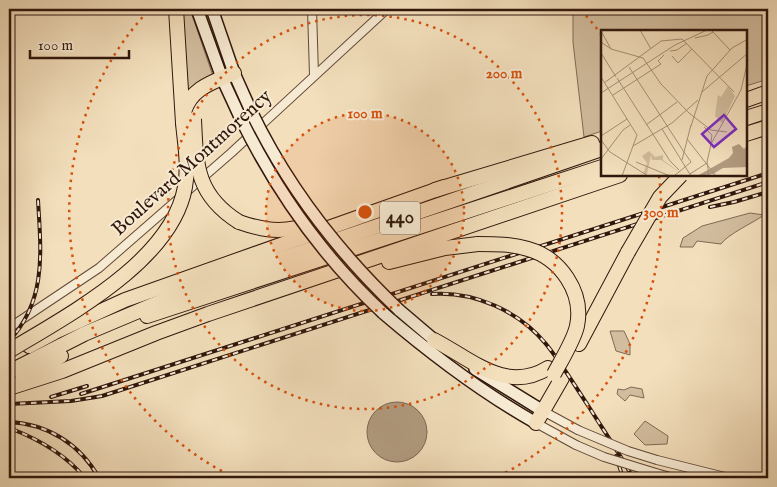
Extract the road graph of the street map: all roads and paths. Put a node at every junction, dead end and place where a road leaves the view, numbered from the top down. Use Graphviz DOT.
graph roads {
  1 [pos="176,9"];
  2 [pos="197,9"];
  3 [pos="212,9"];
  4 [pos="312,9"];
  5 [pos="384,10"];
  6 [pos="314,75"];
  7 [pos="230,80"];
  8 [pos="768,92"];
  9 [pos="747,100"];
  10 [pos="768,110"];
  11 [pos="747,118"];
  12 [pos="187,120"];
  13 [pos="768,127"];
  14 [pos="747,134"];
  15 [pos="768,134"];
  16 [pos="601,140"];
  17 [pos="747,141"];
  18 [pos="601,149"];
  19 [pos="601,167"];
  20 [pos="617,176"];
  21 [pos="680,176"];
  22 [pos="444,187"];
  23 [pos="198,287"];
  24 [pos="275,292"];
  25 [pos="9,328"];
  26 [pos="434,340"];
  27 [pos="9,351"];
  28 [pos="9,358"];
  29 [pos="9,372"];
  30 [pos="555,374"];
  31 [pos="9,387"];
  32 [pos="535,415"];
  33 [pos="674,478"];
  34 [pos="729,478"];
  1 -- 12 [label="highway"];
  2 -- 7 [label="main road"];
  3 -- 7 [label="main road"];
  4 -- 6 [label="street"];
  5 -- 6 [label="street, Boulevard Montmorency"];
  6 -- 25 [label="street, Boulevard Montmorency"];
  7 -- 12 [label="highway"];
  7 -- 26 [label="main road, bridge"];
  7 -- 32 [label="main road, bridge"];
  8 -- 9 [label="highway"];
  10 -- 11 [label="highway"];
  12 -- 22 [label="highway, bridge"];
  12 -- 27 [label="highway, bridge"];
  13 -- 14 [label="highway"];
  15 -- 17 [label="highway"];
  16 -- 22 [label="highway"];
  18 -- 23 [label="highway, 440"];
  19 -- 23 [label="highway, 440"];
  20 -- 24 [label="highway"];
  21 -- 30 [label="highway, bridge"];
  22 -- 23 [label="highway"];
  23 -- 28 [label="highway"];
  23 -- 29 [label="highway, 440"];
  23 -- 31 [label="highway, 440"];
  24 -- 30 [label="highway, bridge"];
  24 -- 31 [label="highway"];
  26 -- 30 [label="highway"];
  26 -- 32 [label="main road"];
  30 -- 32 [label="highway"];
  32 -- 33 [label="street, bridge"];
  32 -- 34 [label="street, bridge"];
}
